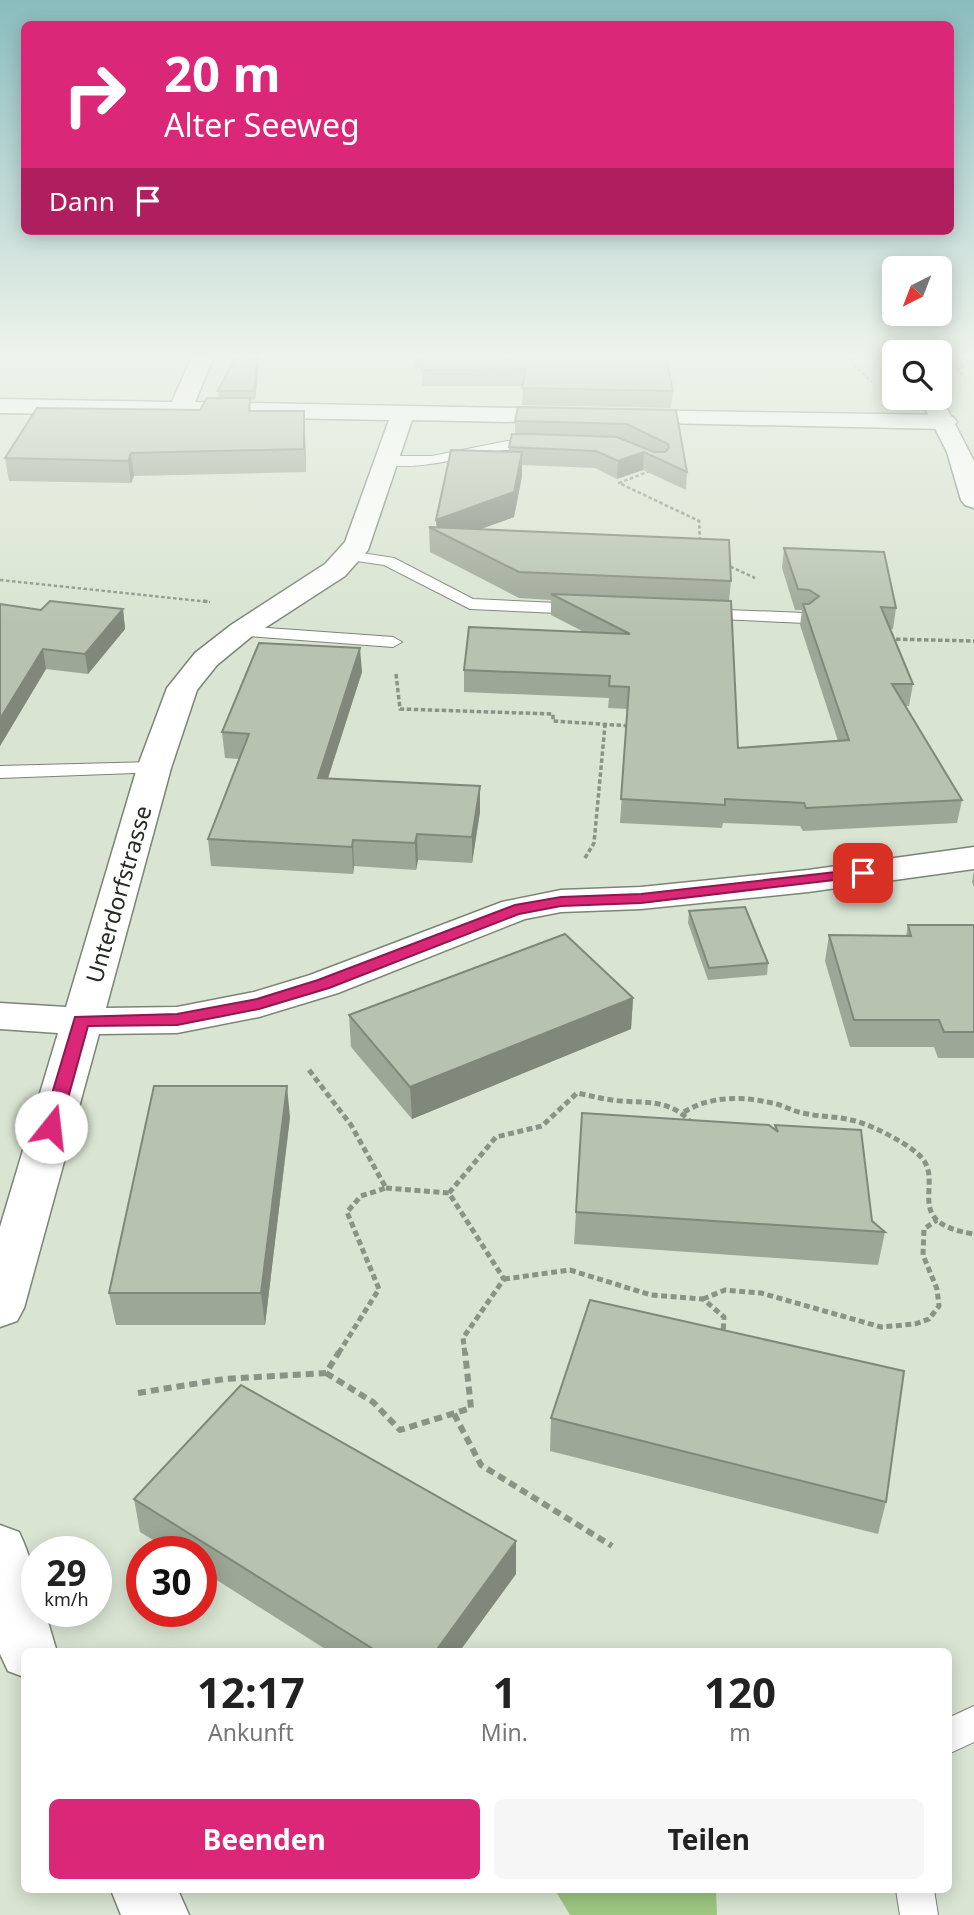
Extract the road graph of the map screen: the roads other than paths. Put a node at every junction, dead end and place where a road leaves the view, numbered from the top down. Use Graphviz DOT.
graph roads {
  1 [pos="393,445"];
  2 [pos="505,445"];
  3 [pos="526,445"];
  4 [pos="956,445"];
  5 [pos="559,446"];
  6 [pos="388,460"];
  7 [pos="974,500"];
  8 [pos="349,556"];
  9 [pos="593,609"];
  10 [pos="688,613"];
  11 [pos="805,618"];
  12 [pos="241,631"];
  13 [pos="393,642"];
  14 [pos="154,768"];
  15 [pos="0,772"];
  16 [pos="974,858"];
  17 [pos="0,1016"];
  18 [pos="81,1021"];
  19 [pos="0,1308"];
  20 [pos="0,1549"];
  21 [pos="27,1648"];
  22 [pos="974,1723"];
  23 [pos="952,1735"];
  24 [pos="145,1893"];
  25 [pos="915,1893"];
  26 [pos="156,1915"];
  27 [pos="919,1915"];
  1 -- 6 [label="street, Unterdorfstrasse"];
  2 -- 6 [label="lane"];
  3 -- 5 [label="lane"];
  4 -- 7 [label="street"];
  6 -- 8 [label="street, Unterdorfstrasse"];
  8 -- 9 [label="lane"];
  8 -- 12 [label="street, Unterdorfstrasse"];
  10 -- 11 [label="lane"];
  12 -- 13 [label="lane"];
  12 -- 14 [label="street, Unterdorfstrasse"];
  14 -- 15 [label="lane"];
  14 -- 18 [label="street, Unterdorfstrasse"];
  16 -- 18 [label="street"];
  17 -- 18 [label="street"];
  18 -- 19 [label="street, Unterdorfstrasse"];
  20 -- 21 [label="street"];
  22 -- 23 [label="lane"];
  24 -- 26 [label="street"];
  25 -- 27 [label="lane"];
}
